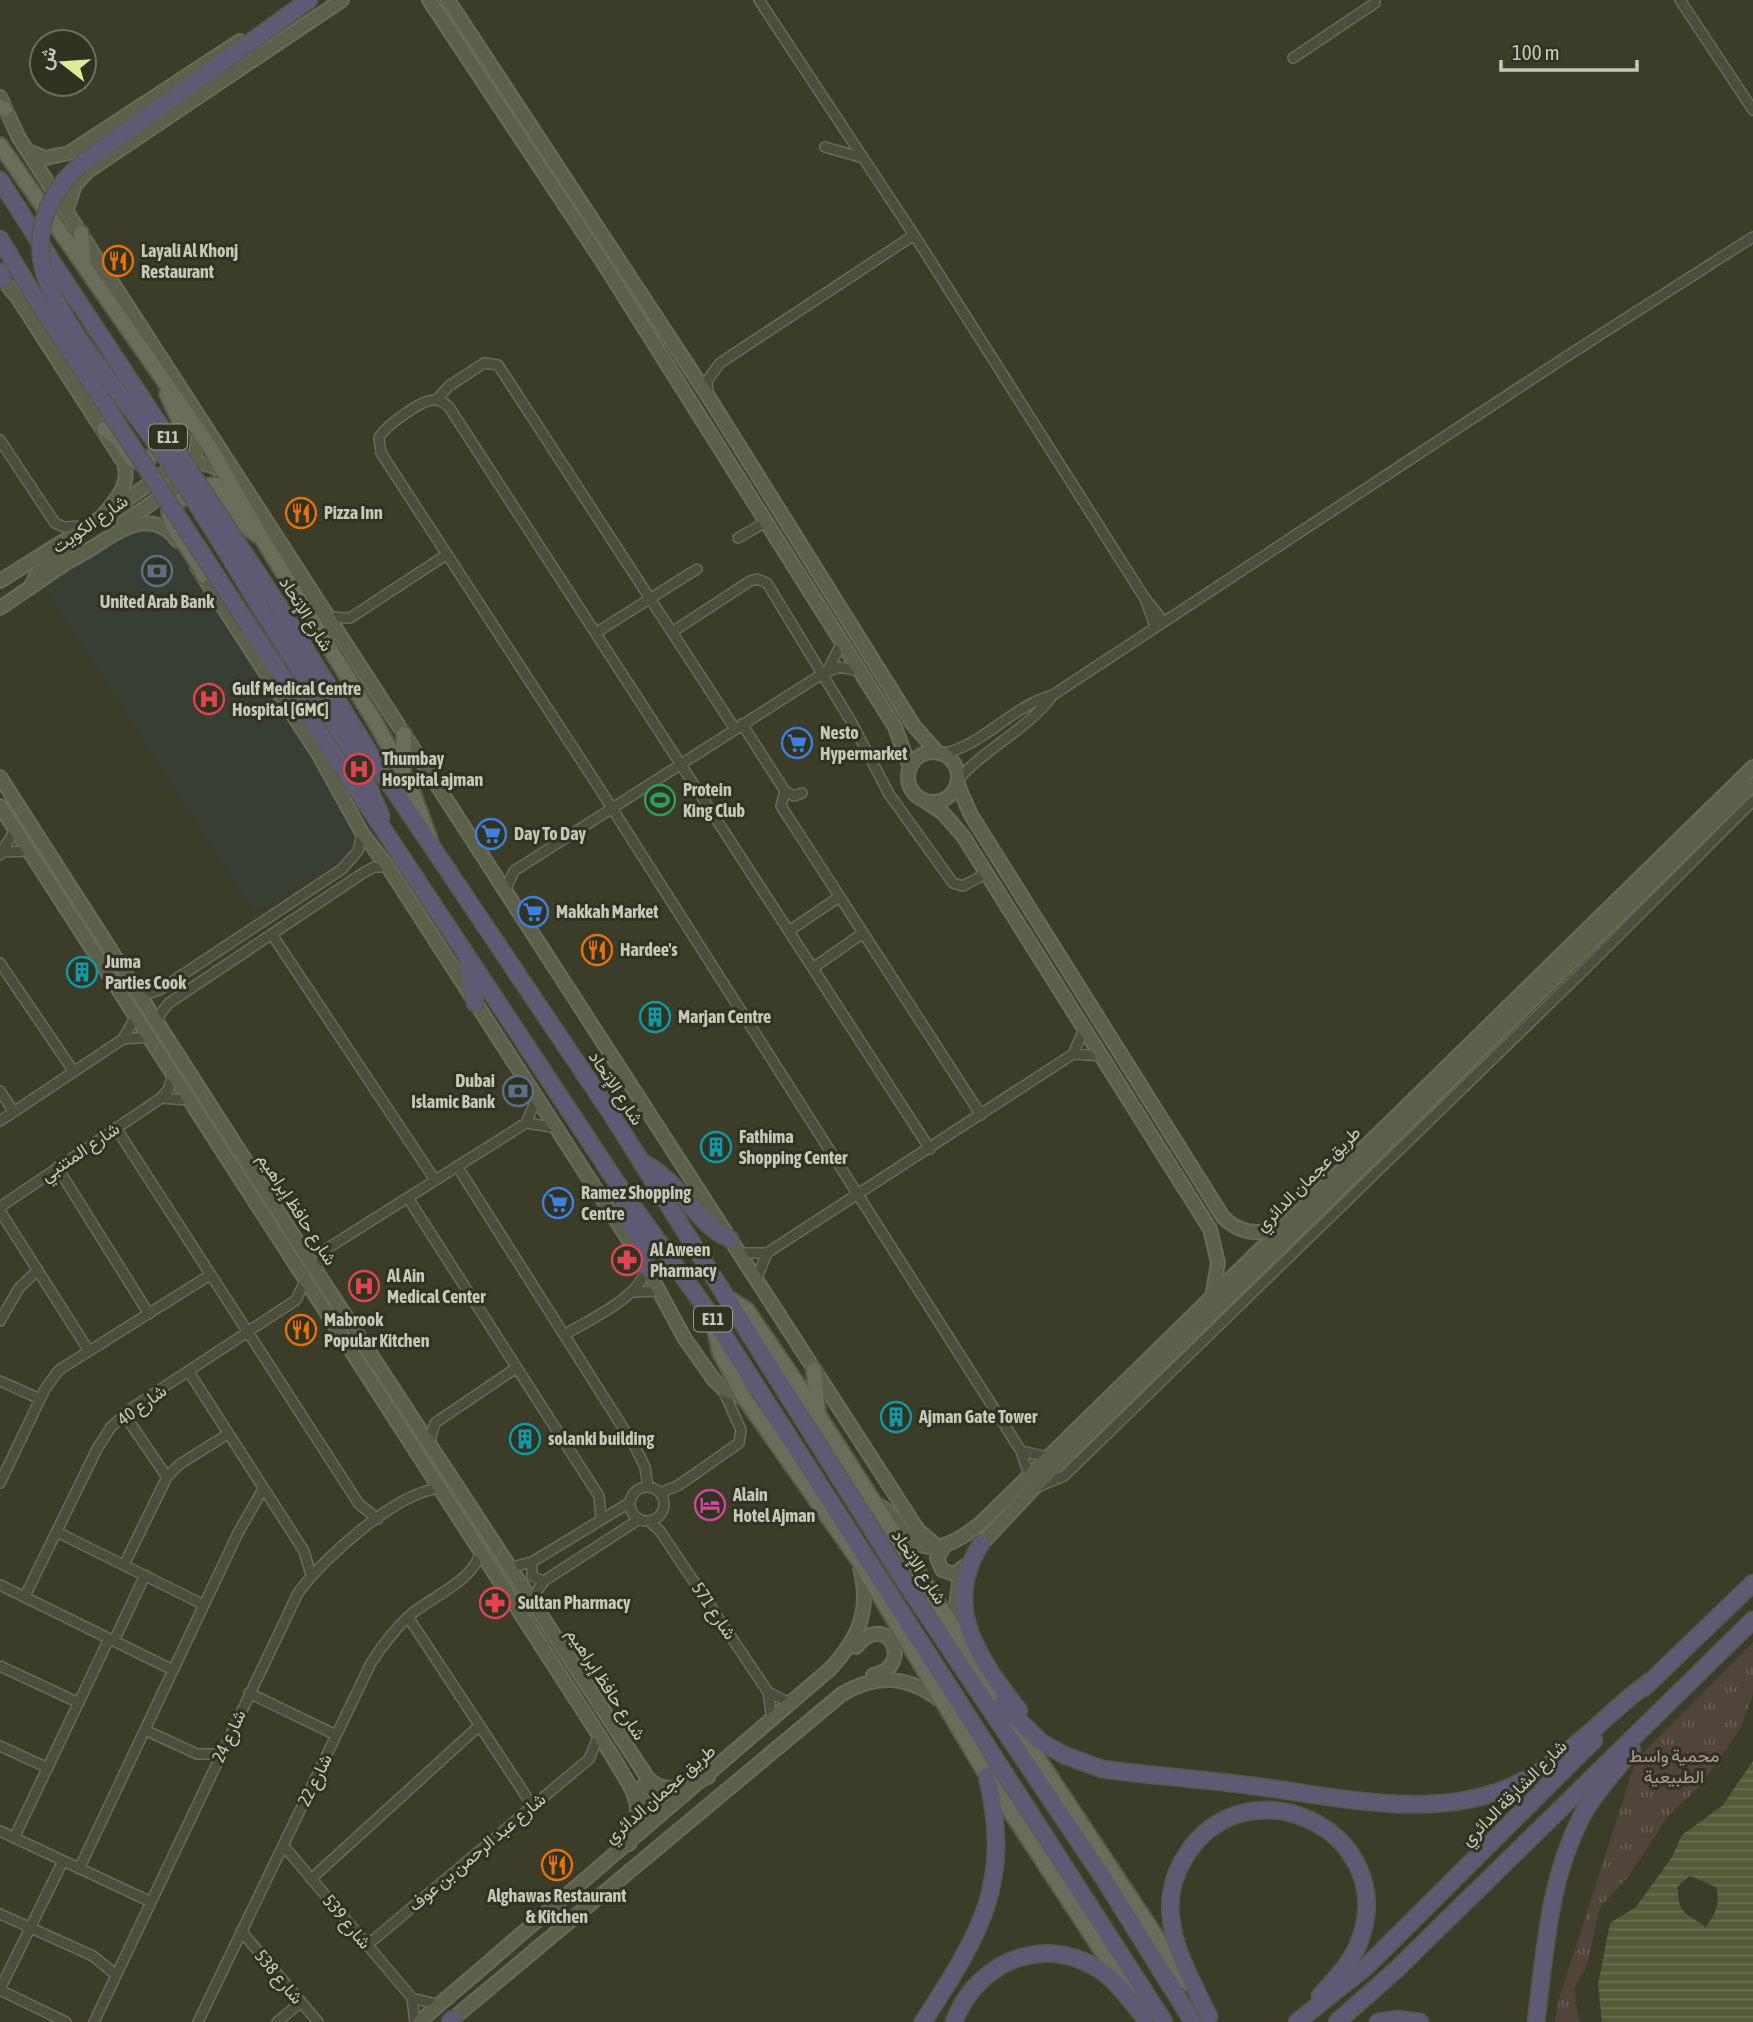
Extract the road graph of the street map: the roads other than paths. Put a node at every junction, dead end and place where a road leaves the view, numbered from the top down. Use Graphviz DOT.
graph roads {
  1 [pos="301,0"];
  2 [pos="309,0"];
  3 [pos="342,0"];
  4 [pos="448,0"];
  5 [pos="759,0"];
  6 [pos="1680,0"];
  7 [pos="430,2"];
  8 [pos="1375,3"];
  9 [pos="1293,58"];
  10 [pos="2,104"];
  11 [pos="1753,110"];
  12 [pos="0,145"];
  13 [pos="825,147"];
  14 [pos="28,151"];
  15 [pos="64,156"];
  16 [pos="863,158"];
  17 [pos="0,180"];
  18 [pos="79,180"];
  19 [pos="67,209"];
  20 [pos="81,233"];
  21 [pos="914,235"];
  22 [pos="1753,237"];
  23 [pos="0,239"];
  24 [pos="84,265"];
  25 [pos="1,276"];
  26 [pos="167,387"];
  27 [pos="708,396"];
  28 [pos="436,400"];
  29 [pos="197,426"];
  30 [pos="104,429"];
  31 [pos="0,440"];
  32 [pos="193,462"];
  33 [pos="225,472"];
  34 [pos="102,517"];
  35 [pos="766,522"];
  36 [pos="87,526"];
  37 [pos="261,537"];
  38 [pos="738,538"];
  39 [pos="62,542"];
  40 [pos="446,555"];
  41 [pos="67,562"];
  42 [pos="697,569"];
  43 [pos="202,575"];
  44 [pos="0,580"];
  45 [pos="30,589"];
  46 [pos="650,599"];
  47 [pos="0,608"];
  48 [pos="329,617"];
  49 [pos="350,618"];
  50 [pos="1159,623"];
  51 [pos="597,632"];
  52 [pos="671,632"];
  53 [pos="342,638"];
  54 [pos="841,644"];
  55 [pos="859,671"];
  56 [pos="825,672"];
  57 [pos="1053,695"];
  58 [pos="738,726"];
  59 [pos="404,734"];
  60 [pos="307,736"];
  61 [pos="940,754"];
  62 [pos="334,759"];
  63 [pos="681,763"];
  64 [pos="1753,767"];
  65 [pos="910,768"];
  66 [pos="403,774"];
  67 [pos="0,777"];
  68 [pos="957,782"];
  69 [pos="1753,784"];
  70 [pos="785,791"];
  71 [pos="802,793"];
  72 [pos="925,801"];
  73 [pos="1753,801"];
  74 [pos="0,806"];
  75 [pos="611,807"];
  76 [pos="15,830"];
  77 [pos="362,833"];
  78 [pos="386,834"];
  79 [pos="430,841"];
  80 [pos="27,852"];
  81 [pos="2,853"];
  82 [pos="388,867"];
  83 [pos="342,869"];
  84 [pos="492,870"];
  85 [pos="514,871"];
  86 [pos="987,873"];
  87 [pos="349,882"];
  88 [pos="505,891"];
  89 [pos="839,897"];
  90 [pos="789,931"];
  91 [pos="863,933"];
  92 [pos="273,936"];
  93 [pos="466,954"];
  94 [pos="0,962"];
  95 [pos="813,968"];
  96 [pos="168,985"];
  97 [pos="134,987"];
  98 [pos="177,998"];
  99 [pos="475,1003"];
  100 [pos="136,1016"];
  101 [pos="158,1024"];
  102 [pos="1084,1028"];
  103 [pos="149,1037"];
  104 [pos="123,1039"];
  105 [pos="1073,1054"];
  106 [pos="1102,1056"];
  107 [pos="74,1072"];
  108 [pos="173,1074"];
  109 [pos="0,1091"];
  110 [pos="538,1096"];
  111 [pos="161,1098"];
  112 [pos="189,1100"];
  113 [pos="14,1112"];
  114 [pos="981,1115"];
  115 [pos="1142,1120"];
  116 [pos="0,1121"];
  117 [pos="526,1124"];
  118 [pos="116,1128"];
  119 [pos="558,1128"];
  120 [pos="1176,1142"];
  121 [pos="930,1149"];
  122 [pos="640,1161"];
  123 [pos="457,1166"];
  124 [pos="57,1167"];
  125 [pos="435,1180"];
  126 [pos="625,1195"];
  127 [pos="858,1195"];
  128 [pos="408,1198"];
  129 [pos="0,1209"];
  130 [pos="1284,1227"];
  131 [pos="734,1246"];
  132 [pos="300,1247"];
  133 [pos="328,1248"];
  134 [pos="767,1253"];
  135 [pos="646,1267"];
  136 [pos="315,1269"];
  137 [pos="38,1270"];
  138 [pos="210,1275"];
  139 [pos="756,1280"];
  140 [pos="305,1281"];
  141 [pos="657,1291"];
  142 [pos="634,1292"];
  143 [pos="727,1297"];
  144 [pos="1212,1298"];
  145 [pos="296,1300"];
  146 [pos="319,1302"];
  147 [pos="149,1314"];
  148 [pos="712,1317"];
  149 [pos="0,1321"];
  150 [pos="248,1334"];
  151 [pos="566,1334"];
  152 [pos="89,1351"];
  153 [pos="516,1368"];
  154 [pos="814,1370"];
  155 [pos="189,1372"];
  156 [pos="0,1381"];
  157 [pos="723,1388"];
  158 [pos="40,1399"];
  159 [pos="746,1399"];
  160 [pos="124,1414"];
  161 [pos="818,1414"];
  162 [pos="413,1421"];
  163 [pos="435,1423"];
  164 [pos="228,1434"];
  165 [pos="429,1443"];
  166 [pos="1021,1451"];
  167 [pos="1048,1457"];
  168 [pos="428,1468"];
  169 [pos="1028,1475"];
  170 [pos="167,1477"];
  171 [pos="0,1483"];
  172 [pos="648,1487"];
  173 [pos="441,1488"];
  174 [pos="263,1489"];
  175 [pos="1032,1490"];
  176 [pos="418,1493"];
  177 [pos="660,1493"];
  178 [pos="598,1496"];
  179 [pos="629,1503"];
  180 [pos="359,1504"];
  181 [pos="874,1504"];
  182 [pos="616,1508"];
  183 [pos="601,1518"];
  184 [pos="378,1519"];
  185 [pos="638,1520"];
  186 [pos="654,1520"];
  187 [pos="362,1530"];
  188 [pos="57,1532"];
  189 [pos="981,1544"];
  190 [pos="941,1547"];
  191 [pos="304,1551"];
  192 [pos="481,1551"];
  193 [pos="324,1560"];
  194 [pos="859,1560"];
  195 [pos="532,1562"];
  196 [pos="124,1565"];
  197 [pos="965,1566"];
  198 [pos="509,1568"];
  199 [pos="472,1570"];
  200 [pos="494,1572"];
  201 [pos="145,1575"];
  202 [pos="311,1575"];
  203 [pos="544,1581"];
  204 [pos="1753,1583"];
  205 [pos="0,1585"];
  206 [pos="25,1597"];
  207 [pos="530,1601"];
  208 [pos="204,1605"];
  209 [pos="408,1617"];
  210 [pos="1753,1620"];
  211 [pos="111,1640"];
  212 [pos="962,1641"];
  213 [pos="0,1666"];
  214 [pos="173,1670"];
  215 [pos="818,1682"];
  216 [pos="1649,1682"];
  217 [pos="1690,1682"];
  218 [pos="768,1692"];
  219 [pos="249,1693"];
  220 [pos="79,1703"];
  221 [pos="792,1704"];
  222 [pos="946,1704"];
  223 [pos="1002,1704"];
  224 [pos="822,1709"];
  225 [pos="772,1721"];
  226 [pos="479,1726"];
  227 [pos="145,1730"];
  228 [pos="336,1735"];
  229 [pos="599,1735"];
  230 [pos="0,1746"];
  231 [pos="627,1750"];
  232 [pos="197,1754"];
  233 [pos="220,1754"];
  234 [pos="613,1757"];
  235 [pos="589,1759"];
  236 [pos="48,1768"];
  237 [pos="620,1769"];
  238 [pos="1154,1773"];
  239 [pos="210,1775"];
  240 [pos="987,1776"];
  241 [pos="708,1777"];
  242 [pos="532,1805"];
  243 [pos="1,1835"];
  244 [pos="14,1838"];
  245 [pos="629,1844"];
  246 [pos="283,1845"];
  247 [pos="63,1861"];
  248 [pos="79,1869"];
  249 [pos="311,1879"];
  250 [pos="150,1902"];
  251 [pos="0,1914"];
  252 [pos="30,1928"];
  253 [pos="241,1931"];
  254 [pos="366,1946"];
  255 [pos="116,1975"];
  256 [pos="0,1990"];
  257 [pos="412,1998"];
  258 [pos="301,2002"];
  259 [pos="440,2005"];
  260 [pos="1145,2019"];
  261 [pos="1211,2019"];
  262 [pos="451,2021"];
  263 [pos="66,2022"];
  264 [pos="94,2022"];
  265 [pos="198,2022"];
  266 [pos="277,2022"];
  267 [pos="318,2022"];
  268 [pos="417,2022"];
  269 [pos="923,2022"];
  270 [pos="954,2022"];
  271 [pos="1164,2022"];
  272 [pos="1193,2022"];
  273 [pos="1297,2022"];
  274 [pos="1337,2022"];
  275 [pos="1378,2022"];
  276 [pos="1420,2022"];
  277 [pos="1536,2022"];
  1 -- 15 [label="main road"];
  2 -- 78 [label="highway, bridge"];
  3 -- 18 [label="main road"];
  4 -- 27 [label="main road"];
  5 -- 16 [label="street"];
  6 -- 11 [label="street"];
  7 -- 35 [label="main road"];
  8 -- 9 [label="street"];
  10 -- 14 [label="main road"];
  12 -- 24 [label="main road"];
  13 -- 16 [label="street"];
  14 -- 15 [label="main road"];
  14 -- 19 [label="main road"];
  15 -- 18 [label="main road"];
  16 -- 21 [label="street"];
  17 -- 79 [label="highway, شارع الإتحاد / E11, bridge"];
  18 -- 19 [label="main road"];
  19 -- 20 [label="main road"];
  20 -- 24 [label="main road"];
  20 -- 48 [label="main road"];
  21 -- 27 [label="street"];
  21 -- 50 [label="street"];
  22 -- 50 [label="street"];
  23 -- 62 [label="highway, E11, bridge"];
  24 -- 26 [label="main road"];
  25 -- 30 [label="main road"];
  26 -- 29 [label="main road"];
  26 -- 30 [label="main road"];
  27 -- 61 [label="main road"];
  28 -- 40 [label="street"];
  28 -- 46 [label="street"];
  28 -- 51 [label="street"];
  29 -- 32 [label="main road"];
  29 -- 33 [label="main road"];
  30 -- 34 [label="main road"];
  31 -- 36 [label="street"];
  32 -- 33 [label="main road"];
  32 -- 34 [label="main road, شارع الكويت"];
  32 -- 41 [label="main road, شارع الكويت"];
  33 -- 37 [label="main road"];
  34 -- 36 [label="main road, شارع الكويت"];
  35 -- 38 [label="street"];
  35 -- 54 [label="main road"];
  36 -- 39 [label="main road, شارع الكويت"];
  37 -- 43 [label="main road"];
  37 -- 66 [label="main road"];
  39 -- 44 [label="main road, شارع الكويت"];
  39 -- 45 [label="main road"];
  40 -- 49 [label="street"];
  40 -- 75 [label="street"];
  41 -- 43 [label="main road"];
  41 -- 45 [label="main road, شارع الكويت"];
  42 -- 46 [label="street"];
  43 -- 60 [label="main road"];
  45 -- 47 [label="main road, شارع الكويت"];
  46 -- 51 [label="street"];
  46 -- 52 [label="street"];
  48 -- 49 [label="street"];
  48 -- 53 [label="main road"];
  49 -- 53 [label="street"];
  50 -- 57 [label="street"];
  51 -- 63 [label="street"];
  52 -- 56 [label="street"];
  52 -- 58 [label="street"];
  53 -- 59 [label="main road"];
  54 -- 55 [label="main road"];
  54 -- 56 [label="street"];
  55 -- 56 [label="street"];
  55 -- 65 [label="main road"];
  56 -- 58 [label="street"];
  56 -- 86 [label="street"];
  57 -- 61 [label="street"];
  57 -- 68 [label="street"];
  58 -- 63 [label="street"];
  58 -- 70 [label="street"];
  59 -- 66 [label="main road"];
  59 -- 84 [label="main road"];
  60 -- 62 [label="highway"];
  60 -- 77 [label="main road"];
  61 -- 65 [label="main road"];
  61 -- 68 [label="main road"];
  62 -- 78 [label="highway, E11"];
  63 -- 75 [label="street"];
  63 -- 90 [label="street"];
  64 -- 130 [label="main road, طريق عجمان الدائري"];
  65 -- 72 [label="main road"];
  66 -- 79 [label="main road"];
  67 -- 97 [label="main road, شارع حافظ إبراهيم"];
  68 -- 72 [label="main road"];
  68 -- 120 [label="main road"];
  69 -- 175 [label="main road, طريق عجمان الدائري"];
  70 -- 71 [label="street"];
  70 -- 89 [label="street"];
  72 -- 86 [label="main road"];
  73 -- 175 [label="street"];
  74 -- 76 [label="main road, شارع حافظ إبراهيم"];
  75 -- 85 [label="street"];
  75 -- 127 [label="street"];
  76 -- 80 [label="main road, شارع حافظ إبراهيم"];
  76 -- 81 [label="street"];
  77 -- 82 [label="main road"];
  77 -- 83 [label="street"];
  78 -- 93 [label="highway, E11"];
  79 -- 122 [label="highway, شارع الإتحاد / E11"];
  80 -- 81 [label="street"];
  80 -- 100 [label="main road, شارع حافظ إبراهيم"];
  82 -- 87 [label="street"];
  82 -- 99 [label="main road"];
  83 -- 87 [label="street"];
  83 -- 96 [label="street"];
  84 -- 85 [label="street"];
  84 -- 88 [label="main road"];
  85 -- 88 [label="street"];
  86 -- 102 [label="main road"];
  87 -- 92 [label="street"];
  88 -- 131 [label="main road"];
  89 -- 90 [label="street"];
  89 -- 91 [label="street"];
  90 -- 95 [label="street"];
  91 -- 95 [label="street"];
  91 -- 114 [label="street"];
  92 -- 98 [label="street"];
  92 -- 125 [label="street"];
  93 -- 99 [label="highway"];
  93 -- 126 [label="highway, E11"];
  94 -- 107 [label="street"];
  95 -- 121 [label="street"];
  96 -- 97 [label="street"];
  96 -- 98 [label="street"];
  97 -- 101 [label="main road, شارع حافظ إبراهيم"];
  98 -- 101 [label="street"];
  99 -- 110 [label="main road"];
  100 -- 103 [label="main road, شارع حافظ إبراهيم"];
  100 -- 104 [label="street"];
  101 -- 132 [label="main road, شارع حافظ إبراهيم"];
  102 -- 105 [label="street"];
  102 -- 106 [label="main road"];
  103 -- 104 [label="street"];
  103 -- 108 [label="main road, شارع حافظ إبراهيم"];
  104 -- 107 [label="street"];
  105 -- 106 [label="street"];
  105 -- 114 [label="street"];
  106 -- 115 [label="main road"];
  107 -- 113 [label="street"];
  108 -- 111 [label="street, شارع المتنبي"];
  108 -- 112 [label="main road, شارع حافظ إبراهيم"];
  109 -- 113 [label="street"];
  110 -- 117 [label="street"];
  110 -- 119 [label="main road"];
  111 -- 112 [label="street"];
  111 -- 118 [label="street, شارع المتنبي"];
  112 -- 140 [label="main road, شارع حافظ إبراهيم"];
  113 -- 116 [label="street"];
  114 -- 121 [label="street"];
  115 -- 120 [label="main road"];
  115 -- 144 [label="main road"];
  117 -- 119 [label="street"];
  117 -- 123 [label="street"];
  118 -- 124 [label="street, شارع المتنبي"];
  118 -- 138 [label="street"];
  119 -- 135 [label="main road"];
  120 -- 130 [label="main road"];
  121 -- 127 [label="street"];
  122 -- 131 [label="highway"];
  122 -- 143 [label="highway, شارع الإتحاد / E11"];
  123 -- 125 [label="street"];
  123 -- 151 [label="street"];
  124 -- 129 [label="street, شارع المتنبي"];
  124 -- 147 [label="street"];
  125 -- 128 [label="street"];
  126 -- 135 [label="highway"];
  126 -- 148 [label="highway, E11"];
  127 -- 134 [label="street"];
  127 -- 166 [label="street"];
  128 -- 133 [label="street"];
  128 -- 153 [label="street"];
  129 -- 137 [label="street"];
  130 -- 144 [label="main road, طريق عجمان الدائري"];
  131 -- 134 [label="street"];
  131 -- 139 [label="main road"];
  132 -- 133 [label="street"];
  132 -- 136 [label="main road, شارع حافظ إبراهيم"];
  133 -- 136 [label="street"];
  134 -- 139 [label="street"];
  135 -- 141 [label="main road"];
  135 -- 142 [label="street"];
  136 -- 162 [label="main road, شارع حافظ إبراهيم"];
  137 -- 149 [label="street"];
  137 -- 152 [label="street"];
  138 -- 147 [label="street"];
  138 -- 150 [label="street"];
  139 -- 154 [label="main road"];
  140 -- 145 [label="street, شارع 40"];
  140 -- 146 [label="main road, شارع حافظ إبراهيم"];
  141 -- 142 [label="street"];
  141 -- 157 [label="main road"];
  142 -- 151 [label="street"];
  143 -- 161 [label="main road"];
  143 -- 272 [label="highway, شارع الإتحاد / E11"];
  144 -- 167 [label="main road, طريق عجمان الدائري"];
  145 -- 146 [label="street"];
  145 -- 150 [label="street, شارع 40"];
  146 -- 168 [label="main road, شارع حافظ إبراهيم"];
  147 -- 152 [label="street"];
  148 -- 159 [label="main road"];
  148 -- 271 [label="highway, E11"];
  150 -- 155 [label="street, شارع 40"];
  150 -- 180 [label="street"];
  151 -- 172 [label="street"];
  152 -- 158 [label="street"];
  153 -- 163 [label="street"];
  153 -- 178 [label="street"];
  154 -- 161 [label="main road"];
  154 -- 190 [label="main road"];
  155 -- 160 [label="street, شارع 40"];
  155 -- 164 [label="street"];
  156 -- 158 [label="street"];
  157 -- 159 [label="main road"];
  157 -- 177 [label="street"];
  158 -- 171 [label="street"];
  159 -- 194 [label="main road"];
  160 -- 170 [label="street"];
  160 -- 188 [label="street, شارع 40"];
  161 -- 181 [label="main road"];
  162 -- 163 [label="street"];
  162 -- 165 [label="main road, شارع حافظ إبراهيم"];
  163 -- 165 [label="street"];
  164 -- 170 [label="street"];
  164 -- 174 [label="street"];
  165 -- 198 [label="main road, شارع حافظ إبراهيم"];
  166 -- 167 [label="street"];
  166 -- 169 [label="street"];
  167 -- 169 [label="main road, طريق عجمان الدائري"];
  168 -- 173 [label="main road, شارع حافظ إبراهيم"];
  168 -- 176 [label="street"];
  169 -- 190 [label="main road, طريق عجمان الدائري"];
  170 -- 196 [label="street"];
  172 -- 177 [label="street"];
  172 -- 179 [label="street"];
  173 -- 176 [label="street, شارع 24"];
  173 -- 192 [label="main road, شارع حافظ إبراهيم"];
  174 -- 191 [label="street"];
  174 -- 208 [label="street"];
  175 -- 189 [label="main road, طريق عجمان الدائري"];
  176 -- 184 [label="street, شارع 24"];
  177 -- 186 [label="street"];
  178 -- 182 [label="street"];
  178 -- 183 [label="street"];
  179 -- 182 [label="street"];
  179 -- 185 [label="street"];
  180 -- 184 [label="street"];
  180 -- 187 [label="street"];
  181 -- 190 [label="main road"];
  181 -- 212 [label="main road"];
  182 -- 183 [label="street"];
  183 -- 195 [label="street"];
  184 -- 187 [label="street, شارع 24"];
  185 -- 186 [label="street"];
  185 -- 203 [label="street"];
  186 -- 218 [label="street, شارع 571"];
  187 -- 193 [label="street, شارع 24"];
  188 -- 196 [label="street"];
  188 -- 206 [label="street, شارع 40"];
  189 -- 197 [label="main road, طريق عجمان الدائري"];
  189 -- 238 [label="highway"];
  190 -- 197 [label="main road"];
  191 -- 193 [label="street"];
  191 -- 202 [label="street"];
  192 -- 199 [label="street, شارع 22"];
  192 -- 200 [label="main road, شارع حافظ إبراهيم"];
  193 -- 202 [label="street, شارع 24"];
  194 -- 215 [label="main road, طريق عجمان الدائري"];
  194 -- 222 [label="main road"];
  195 -- 198 [label="street"];
  195 -- 203 [label="street"];
  196 -- 201 [label="street"];
  197 -- 212 [label="main road, طريق عجمان الدائري"];
  198 -- 207 [label="main road, شارع حافظ إبراهيم"];
  199 -- 200 [label="street"];
  199 -- 209 [label="street, شارع 22"];
  200 -- 229 [label="main road, شارع حافظ إبراهيم"];
  201 -- 208 [label="street"];
  201 -- 211 [label="street"];
  202 -- 219 [label="street, شارع 24"];
  203 -- 207 [label="street"];
  204 -- 216 [label="highway, شارع الشارقة الدائري"];
  205 -- 206 [label="street"];
  206 -- 211 [label="street"];
  207 -- 231 [label="main road, شارع حافظ إبراهيم"];
  208 -- 214 [label="street"];
  209 -- 226 [label="street"];
  209 -- 228 [label="street, شارع 22"];
  210 -- 217 [label="highway"];
  211 -- 214 [label="street"];
  211 -- 220 [label="street"];
  212 -- 223 [label="main road"];
  213 -- 220 [label="street"];
  214 -- 227 [label="street"];
  215 -- 221 [label="main road, طريق عجمان الدائري"];
  215 -- 224 [label="main road"];
  216 -- 238 [label="highway"];
  216 -- 273 [label="highway, شارع الشارقة الدائري"];
  217 -- 274 [label="highway"];
  217 -- 277 [label="highway"];
  218 -- 221 [label="street, شارع 571"];
  218 -- 225 [label="street, شارع 571"];
  219 -- 228 [label="street"];
  219 -- 233 [label="street, شارع 24"];
  220 -- 236 [label="street"];
  221 -- 225 [label="main road, طريق عجمان الدائري"];
  222 -- 224 [label="main road"];
  222 -- 240 [label="main road"];
  223 -- 238 [label="highway"];
  223 -- 261 [label="main road"];
  224 -- 262 [label="main road"];
  225 -- 241 [label="main road, طريق عجمان الدائري"];
  226 -- 242 [label="street"];
  226 -- 249 [label="street"];
  227 -- 232 [label="street"];
  227 -- 248 [label="street"];
  228 -- 246 [label="street, شارع 22"];
  229 -- 234 [label="main road, شارع حافظ إبراهيم"];
  229 -- 235 [label="street, شارع عبد الرحمن بن عوف"];
  230 -- 236 [label="street"];
  231 -- 237 [label="main road"];
  231 -- 241 [label="main road, شارع حافظ إبراهيم"];
  232 -- 233 [label="street"];
  232 -- 239 [label="street"];
  233 -- 239 [label="street, شارع 24"];
  234 -- 235 [label="street"];
  234 -- 237 [label="main road, شارع حافظ إبراهيم"];
  235 -- 242 [label="street, شارع عبد الرحمن بن عوف"];
  236 -- 244 [label="street"];
  237 -- 245 [label="main road, شارع حافظ إبراهيم"];
  239 -- 250 [label="street, شارع 24"];
  240 -- 260 [label="main road"];
  240 -- 269 [label="highway"];
  241 -- 245 [label="main road, طريق عجمان الدائري"];
  242 -- 254 [label="street, شارع عبد الرحمن بن عوف"];
  243 -- 244 [label="street"];
  244 -- 247 [label="street"];
  245 -- 259 [label="main road, طريق عجمان الدائري"];
  246 -- 249 [label="street, شارع 539"];
  246 -- 253 [label="street, شارع 22"];
  247 -- 248 [label="street"];
  247 -- 252 [label="street"];
  248 -- 250 [label="street"];
  249 -- 254 [label="street, شارع 539"];
  250 -- 255 [label="street, شارع 24"];
  251 -- 252 [label="street"];
  252 -- 255 [label="street"];
  252 -- 256 [label="street"];
  253 -- 258 [label="street, شارع 538"];
  253 -- 265 [label="street, شارع 22"];
  254 -- 257 [label="street, شارع 539"];
  255 -- 264 [label="street, شارع 24"];
  256 -- 263 [label="street"];
  257 -- 259 [label="street"];
  257 -- 268 [label="street"];
  258 -- 266 [label="street"];
  258 -- 267 [label="street, شارع 538"];
  259 -- 268 [label="main road, طريق عجمان الدائري"];
  260 -- 270 [label="highway"];
  261 -- 273 [label="highway"];
  275 -- 276 [label="highway"];
}
